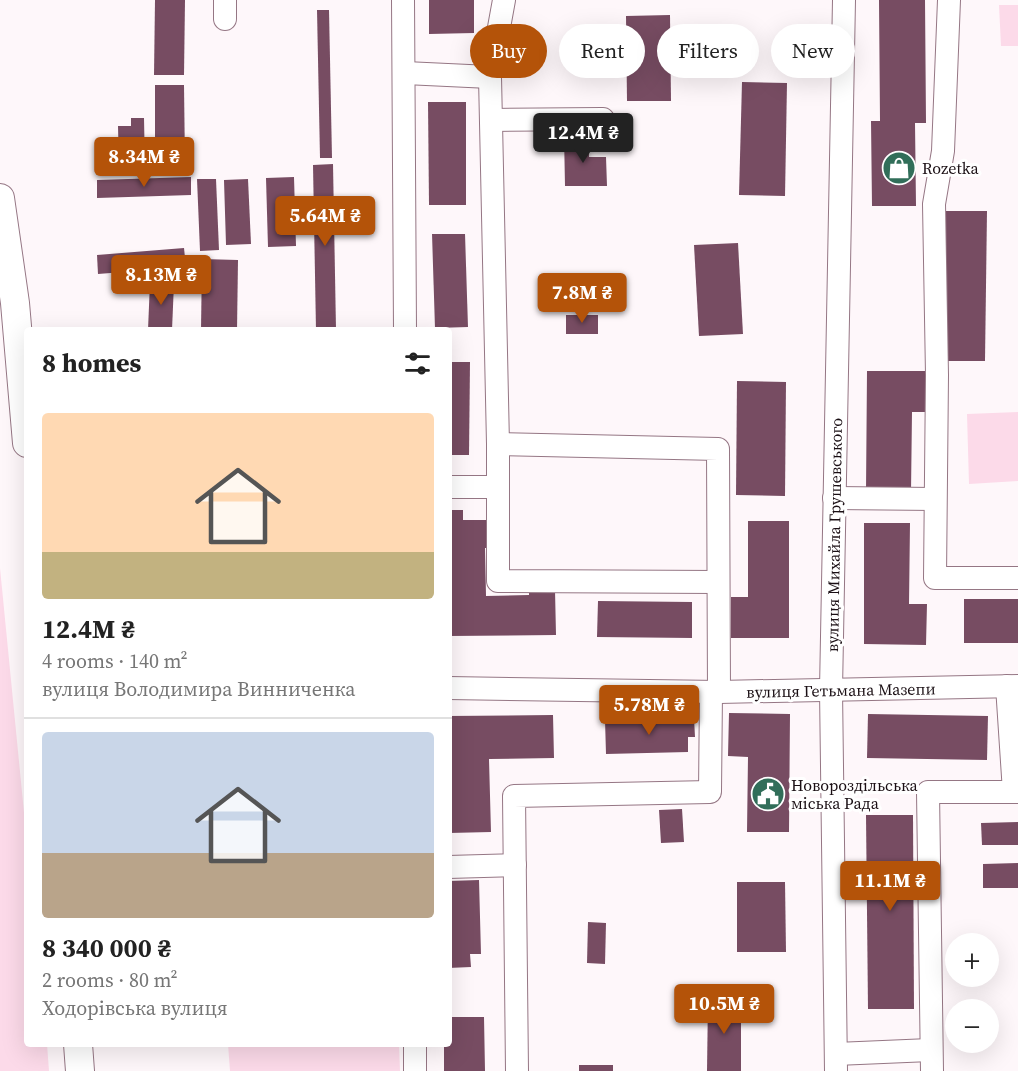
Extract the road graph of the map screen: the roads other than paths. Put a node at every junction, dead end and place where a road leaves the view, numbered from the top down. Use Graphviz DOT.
graph roads {
  1 [pos="404,0"];
  2 [pos="504,0"];
  3 [pos="844,0"];
  4 [pos="949,0"];
  5 [pos="500,24"];
  6 [pos="405,73"];
  7 [pos="470,76"];
  8 [pos="490,78"];
  9 [pos="603,119"];
  10 [pos="492,120"];
  11 [pos="0,198"];
  12 [pos="405,327"];
  13 [pos="24,408"];
  14 [pos="498,444"];
  15 [pos="452,487"];
  16 [pos="497,487"];
  17 [pos="834,498"];
  18 [pos="935,499"];
  19 [pos="1018,578"];
  20 [pos="718,582"];
  21 [pos="1012,686"];
  22 [pos="452,688"];
  23 [pos="831,690"];
  24 [pos="715,692"];
  25 [pos="1016,792"];
  26 [pos="515,865"];
  27 [pos="452,867"];
  28 [pos="78,1047"];
  29 [pos="415,1047"];
  30 [pos="931,1060"];
  31 [pos="836,1062"];
  32 [pos="81,1071"];
  33 [pos="415,1071"];
  34 [pos="517,1071"];
  1 -- 6 [label="street"];
  2 -- 5 [label="street"];
  3 -- 17 [label="street, вулиця Михайла Грушевського"];
  4 -- 18 [label="street"];
  6 -- 7 [label="street"];
  6 -- 12 [label="street"];
  8 -- 10 [label="street"];
  9 -- 10 [label="street"];
  10 -- 14 [label="street"];
  11 -- 13 [label="main road"];
  14 -- 16 [label="street"];
  14 -- 20 [label="street"];
  15 -- 16 [label="street"];
  16 -- 20 [label="street"];
  17 -- 18 [label="street"];
  17 -- 23 [label="street, вулиця Михайла Грушевського"];
  18 -- 19 [label="street"];
  20 -- 24 [label="street"];
  21 -- 23 [label="street, вулиця Гетьмана Мазепи"];
  21 -- 25 [label="street"];
  22 -- 24 [label="street, вулиця Гетьмана Мазепи"];
  23 -- 24 [label="street, вулиця Гетьмана Мазепи"];
  23 -- 31 [label="street, вулиця Михайла Грушевського"];
  24 -- 26 [label="street"];
  25 -- 30 [label="street"];
  26 -- 27 [label="street"];
  26 -- 34 [label="street"];
  28 -- 32 [label="main road"];
  29 -- 33 [label="street"];
  30 -- 31 [label="street"];
}
